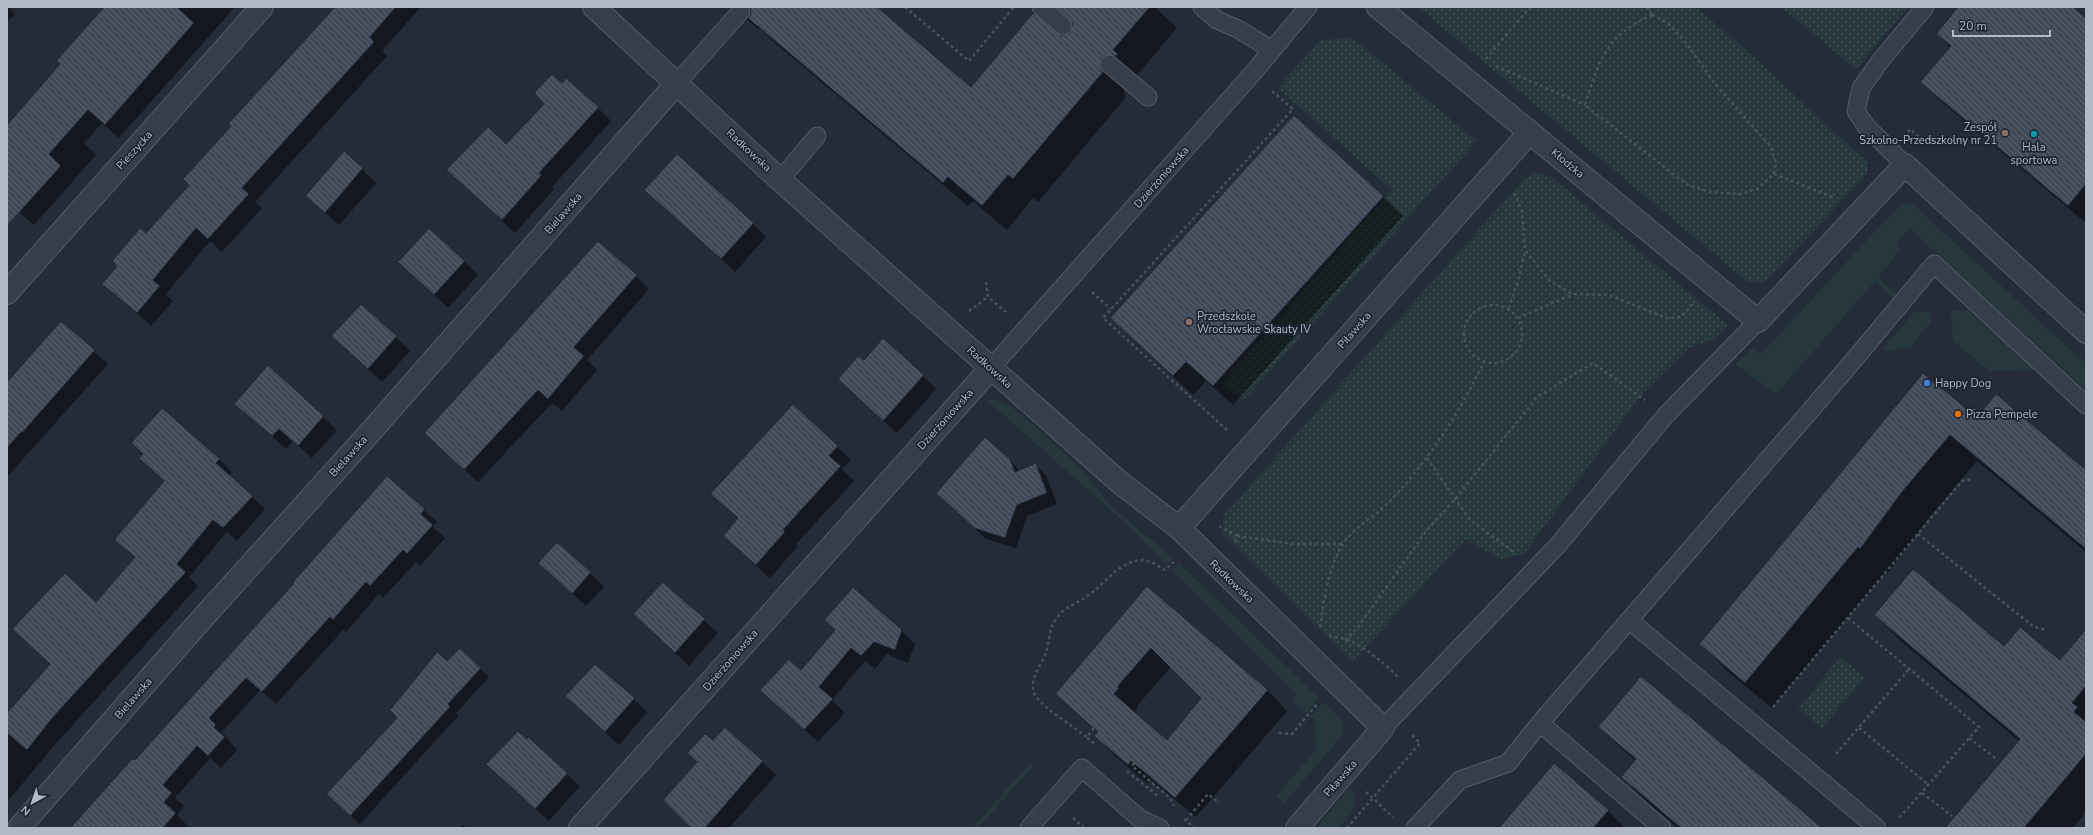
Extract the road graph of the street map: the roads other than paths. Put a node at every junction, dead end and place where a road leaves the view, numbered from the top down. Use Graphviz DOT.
graph roads {
  1 [pos="262,7"];
  2 [pos="594,7"];
  3 [pos="1041,7"];
  4 [pos="1202,7"];
  5 [pos="1308,7"];
  6 [pos="1378,7"];
  7 [pos="1925,7"];
  8 [pos="741,11"];
  9 [pos="1063,26"];
  10 [pos="1272,50"];
  11 [pos="1109,64"];
  12 [pos="677,83"];
  13 [pos="1148,97"];
  14 [pos="1530,132"];
  15 [pos="817,136"];
  16 [pos="1898,159"];
  17 [pos="780,180"];
  18 [pos="7,293"];
  19 [pos="1758,321"];
  20 [pos="2086,332"];
  21 [pos="991,368"];
  22 [pos="2086,405"];
  23 [pos="1179,528"];
  24 [pos="1629,620"];
  25 [pos="1388,723"];
  26 [pos="1540,723"];
  27 [pos="19,828"];
  28 [pos="580,828"];
  29 [pos="1029,828"];
  30 [pos="1160,828"];
  31 [pos="1297,828"];
  32 [pos="1415,828"];
  33 [pos="1662,828"];
  34 [pos="1877,828"];
  1 -- 18 [label="street, Pieszycka"];
  2 -- 12 [label="street, Radkowska"];
  3 -- 9 [label="lane"];
  4 -- 10 [label="lane"];
  5 -- 10 [label="lane, Dzierżoniowska"];
  6 -- 14 [label="street, Kłodzka"];
  7 -- 16 [label="lane"];
  8 -- 12 [label="lane"];
  10 -- 21 [label="lane, Dzierżoniowska"];
  11 -- 13 [label="lane"];
  12 -- 17 [label="street, Radkowska"];
  12 -- 27 [label="street, Bielawska"];
  14 -- 19 [label="street, Kłodzka"];
  14 -- 23 [label="street, Piławska"];
  15 -- 17 [label="lane"];
  16 -- 19 [label="street"];
  16 -- 20 [label="street"];
  17 -- 21 [label="street, Radkowska"];
  19 -- 25 [label="lane"];
  21 -- 23 [label="street, Radkowska"];
  21 -- 28 [label="street, Dzierżoniowska"];
  22 -- 24 [label="lane"];
  23 -- 25 [label="street, Radkowska"];
  24 -- 26 [label="lane"];
  24 -- 34 [label="lane"];
  25 -- 31 [label="street, Piławska"];
  26 -- 32 [label="lane"];
  26 -- 33 [label="lane"];
  29 -- 30 [label="lane"];
}
